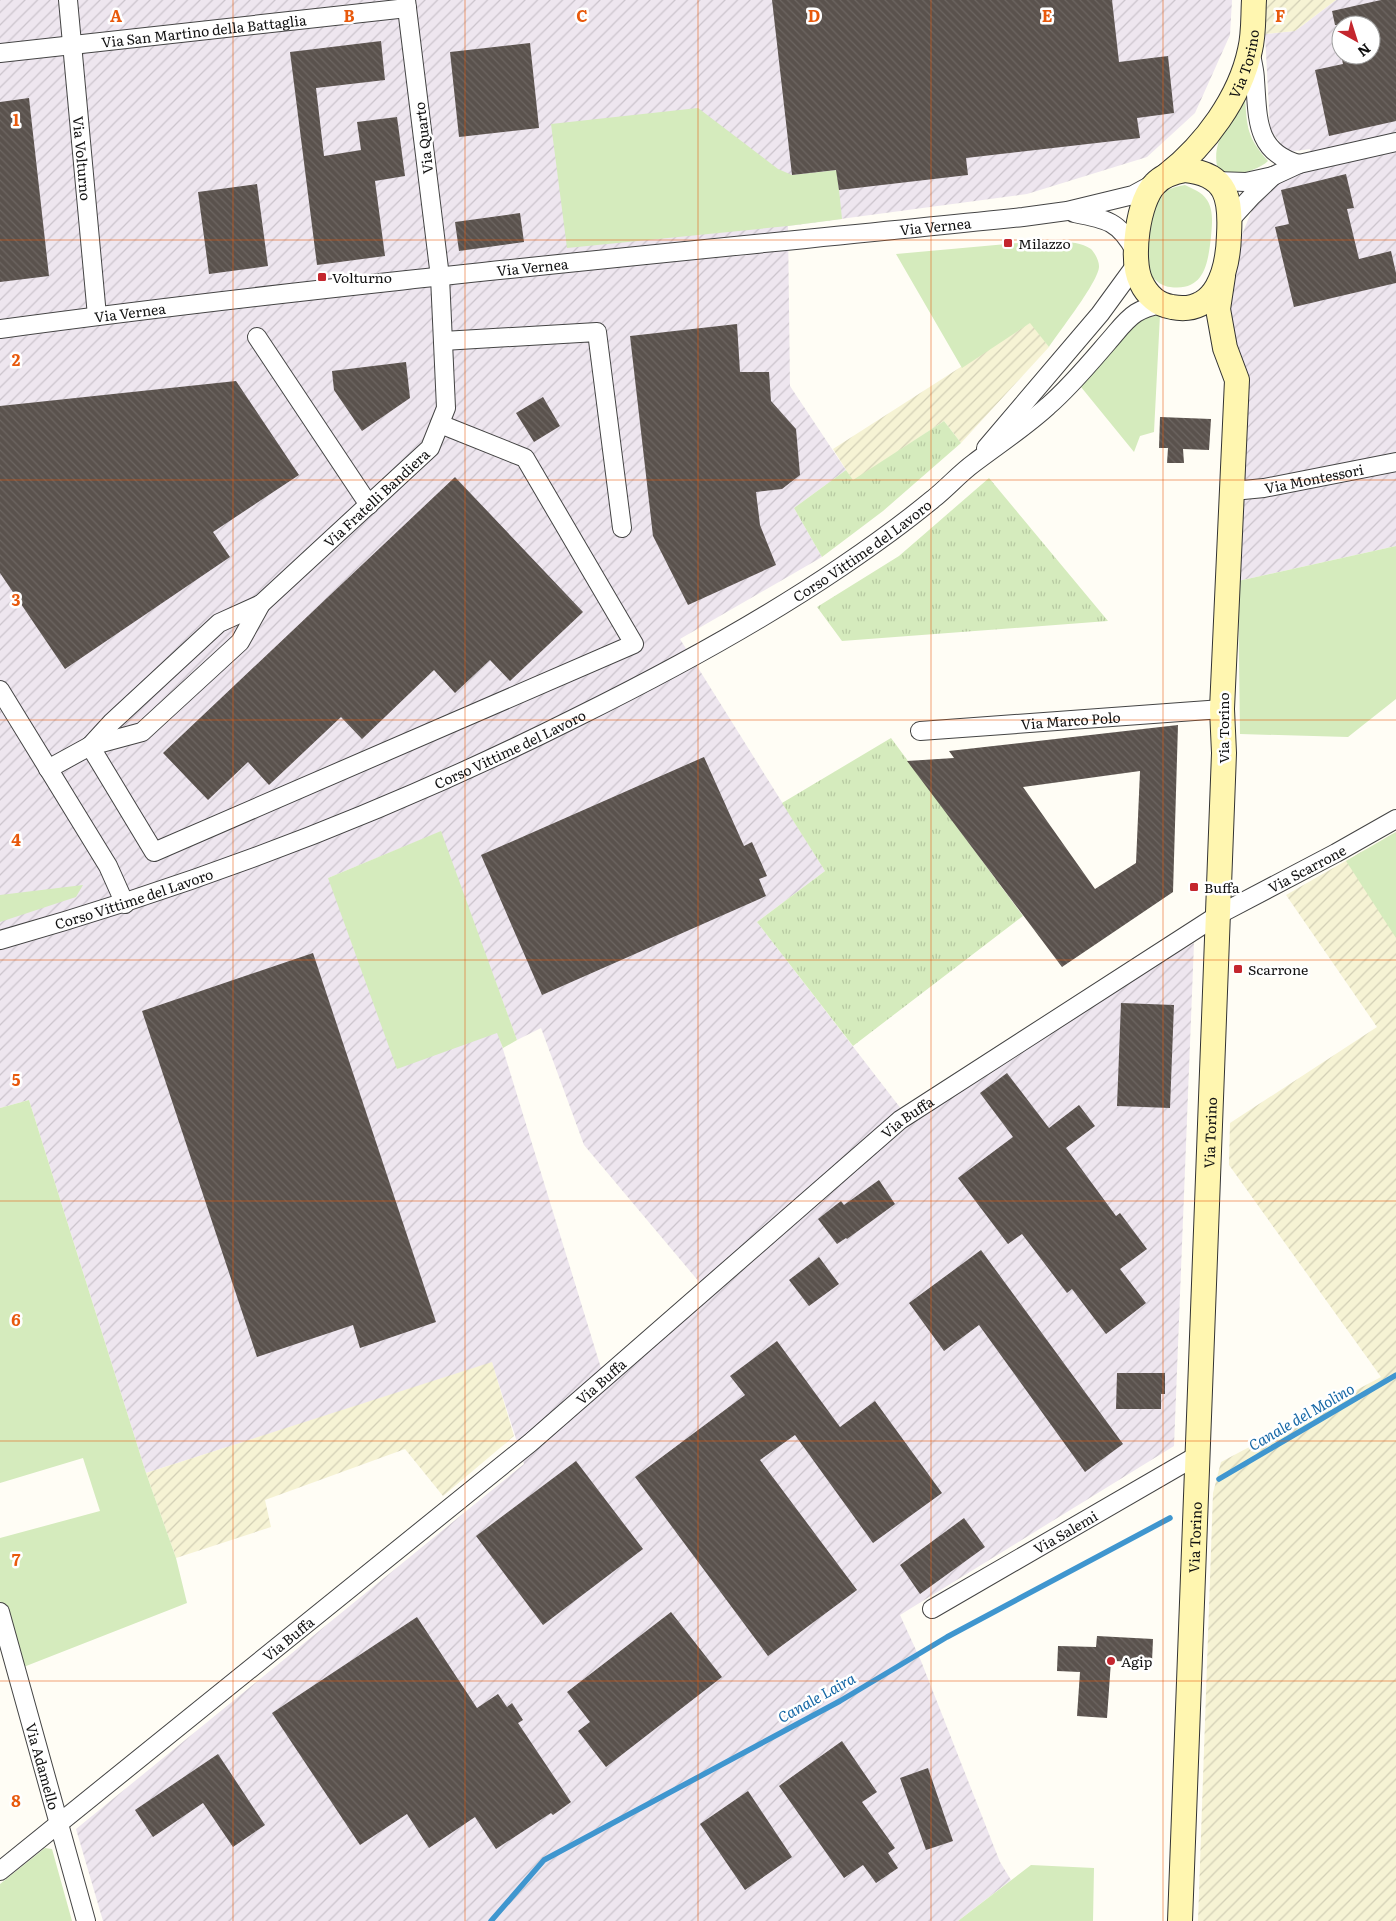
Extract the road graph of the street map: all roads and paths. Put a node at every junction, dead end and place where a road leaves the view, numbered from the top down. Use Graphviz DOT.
graph roads {
  1 [pos="68,0"];
  2 [pos="1254,0"];
  3 [pos="407,4"];
  4 [pos="73,46"];
  5 [pos="1250,50"];
  6 [pos="0,53"];
  7 [pos="1216,124"];
  8 [pos="1396,142"];
  9 [pos="1299,164"];
  10 [pos="1273,176"];
  11 [pos="1161,179"];
  12 [pos="1213,179"];
  13 [pos="1067,211"];
  14 [pos="1230,220"];
  15 [pos="1135,258"];
  16 [pos="1223,276"];
  17 [pos="440,277"];
  18 [pos="1171,306"];
  19 [pos="98,316"];
  20 [pos="0,328"];
  21 [pos="257,337"];
  22 [pos="443,341"];
  23 [pos="1225,348"];
  24 [pos="440,424"];
  25 [pos="1396,462"];
  26 [pos="973,464"];
  27 [pos="1233,491"];
  28 [pos="369,505"];
  29 [pos="622,528"];
  30 [pos="261,604"];
  31 [pos="0,690"];
  32 [pos="1222,709"];
  33 [pos="920,731"];
  34 [pos="90,746"];
  35 [pos="48,769"];
  36 [pos="1396,819"];
  37 [pos="125,904"];
  38 [pos="1218,915"];
  39 [pos="0,940"];
  40 [pos="1198,1456"];
  41 [pos="932,1609"];
  42 [pos="0,1612"];
  43 [pos="58,1824"];
  44 [pos="0,1870"];
  45 [pos="86,1921"];
  46 [pos="1180,1921"];
  1 -- 4 [label="street, Via Volturno"];
  2 -- 5 [label="main road, Via Torino"];
  3 -- 4 [label="street, Via San Martino della Battaglia"];
  3 -- 17 [label="street, Via Quarto"];
  4 -- 6 [label="street, Via San Martino della Battaglia"];
  4 -- 19 [label="street, Via Volturno"];
  5 -- 7 [label="main road, Via Torino"];
  5 -- 9 [label="street"];
  7 -- 11 [label="main road"];
  7 -- 12 [label="main road"];
  8 -- 9 [label="street"];
  9 -- 10 [label="street"];
  10 -- 12 [label="street"];
  10 -- 14 [label="street"];
  11 -- 12 [label="main road"];
  11 -- 13 [label="street"];
  11 -- 15 [label="main road"];
  12 -- 14 [label="main road"];
  13 -- 15 [label="street"];
  13 -- 17 [label="street, Via Vernea"];
  14 -- 16 [label="main road"];
  15 -- 18 [label="main road"];
  15 -- 26 [label="street"];
  16 -- 18 [label="main road"];
  16 -- 23 [label="main road"];
  17 -- 19 [label="street, Via Vernea"];
  17 -- 22 [label="street, Via Fratelli Bandiera"];
  18 -- 23 [label="main road"];
  18 -- 26 [label="street"];
  19 -- 20 [label="street, Via Vernea"];
  21 -- 28 [label="street"];
  22 -- 24 [label="street, Via Fratelli Bandiera"];
  22 -- 29 [label="street"];
  23 -- 27 [label="main road, Via Torino"];
  24 -- 28 [label="street, Via Fratelli Bandiera"];
  24 -- 34 [label="street"];
  25 -- 27 [label="street, Via Montessori"];
  26 -- 37 [label="street, Corso Vittime del Lavoro"];
  27 -- 32 [label="main road, Via Torino"];
  28 -- 30 [label="street, Via Fratelli Bandiera"];
  30 -- 34 [label="street, Via Fratelli Bandiera"];
  30 -- 34 [label="street, Via Fratelli Bandiera"];
  31 -- 35 [label="street"];
  32 -- 33 [label="street, Via Marco Polo"];
  32 -- 38 [label="main road, Via Torino"];
  34 -- 35 [label="street, Via Fratelli Bandiera"];
  35 -- 37 [label="street"];
  36 -- 38 [label="street, Via Scarrone"];
  37 -- 39 [label="street, Corso Vittime del Lavoro"];
  38 -- 40 [label="main road, Via Torino"];
  38 -- 43 [label="street, Via Buffa"];
  40 -- 41 [label="street, Via Salemi"];
  40 -- 46 [label="main road, Via Torino"];
  42 -- 43 [label="street, Via Adamello"];
  43 -- 44 [label="street, Via Buffa"];
  43 -- 45 [label="street, Via Adamello"];
}
